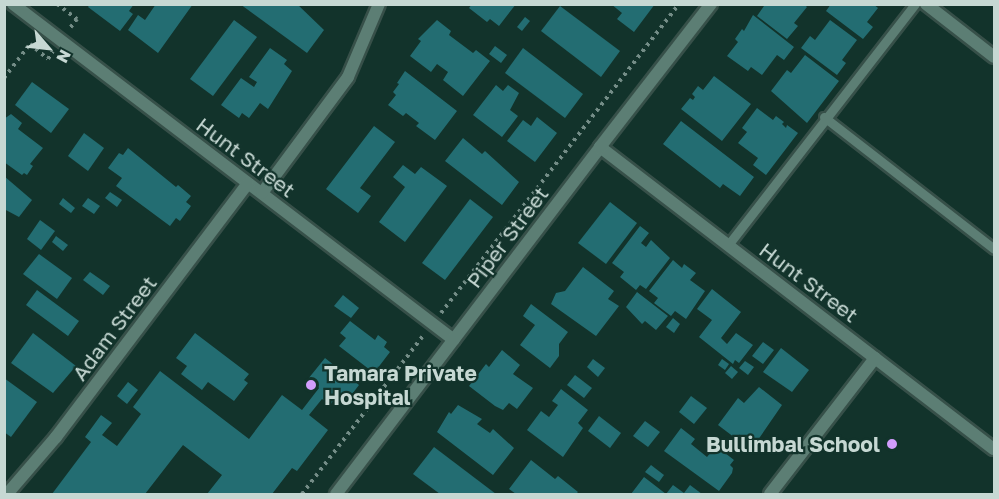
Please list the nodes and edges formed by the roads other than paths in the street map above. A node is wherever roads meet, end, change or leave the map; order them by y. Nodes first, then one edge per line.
1 (12, 4) edge
2 (379, 4) edge
3 (711, 4) edge
4 (915, 4) edge
5 (926, 4) edge
6 (4, 12) edge
7 (994, 57) edge
8 (824, 117) junction
9 (600, 147) junction
10 (248, 183) junction
11 (262, 193) junction
12 (728, 245) junction
13 (994, 249) edge
14 (454, 340) junction
15 (875, 358) junction
16 (994, 449) edge
17 (7, 495) edge
18 (336, 495) edge
19 (770, 495) edge

1 - 6 street
1 - 10 street, Hunt Street
2 - 11 street
3 - 9 street, Piper Street
4 - 8 lane
5 - 7 street
8 - 12 lane
8 - 13 lane
9 - 12 street, Hunt Street
9 - 14 street, Piper Street
10 - 11 street, Hunt Street
10 - 17 street, Adam Street
11 - 14 street, Hunt Street
12 - 15 street, Hunt Street
14 - 18 street, Piper Street
15 - 16 street, Hunt Street
15 - 19 street

